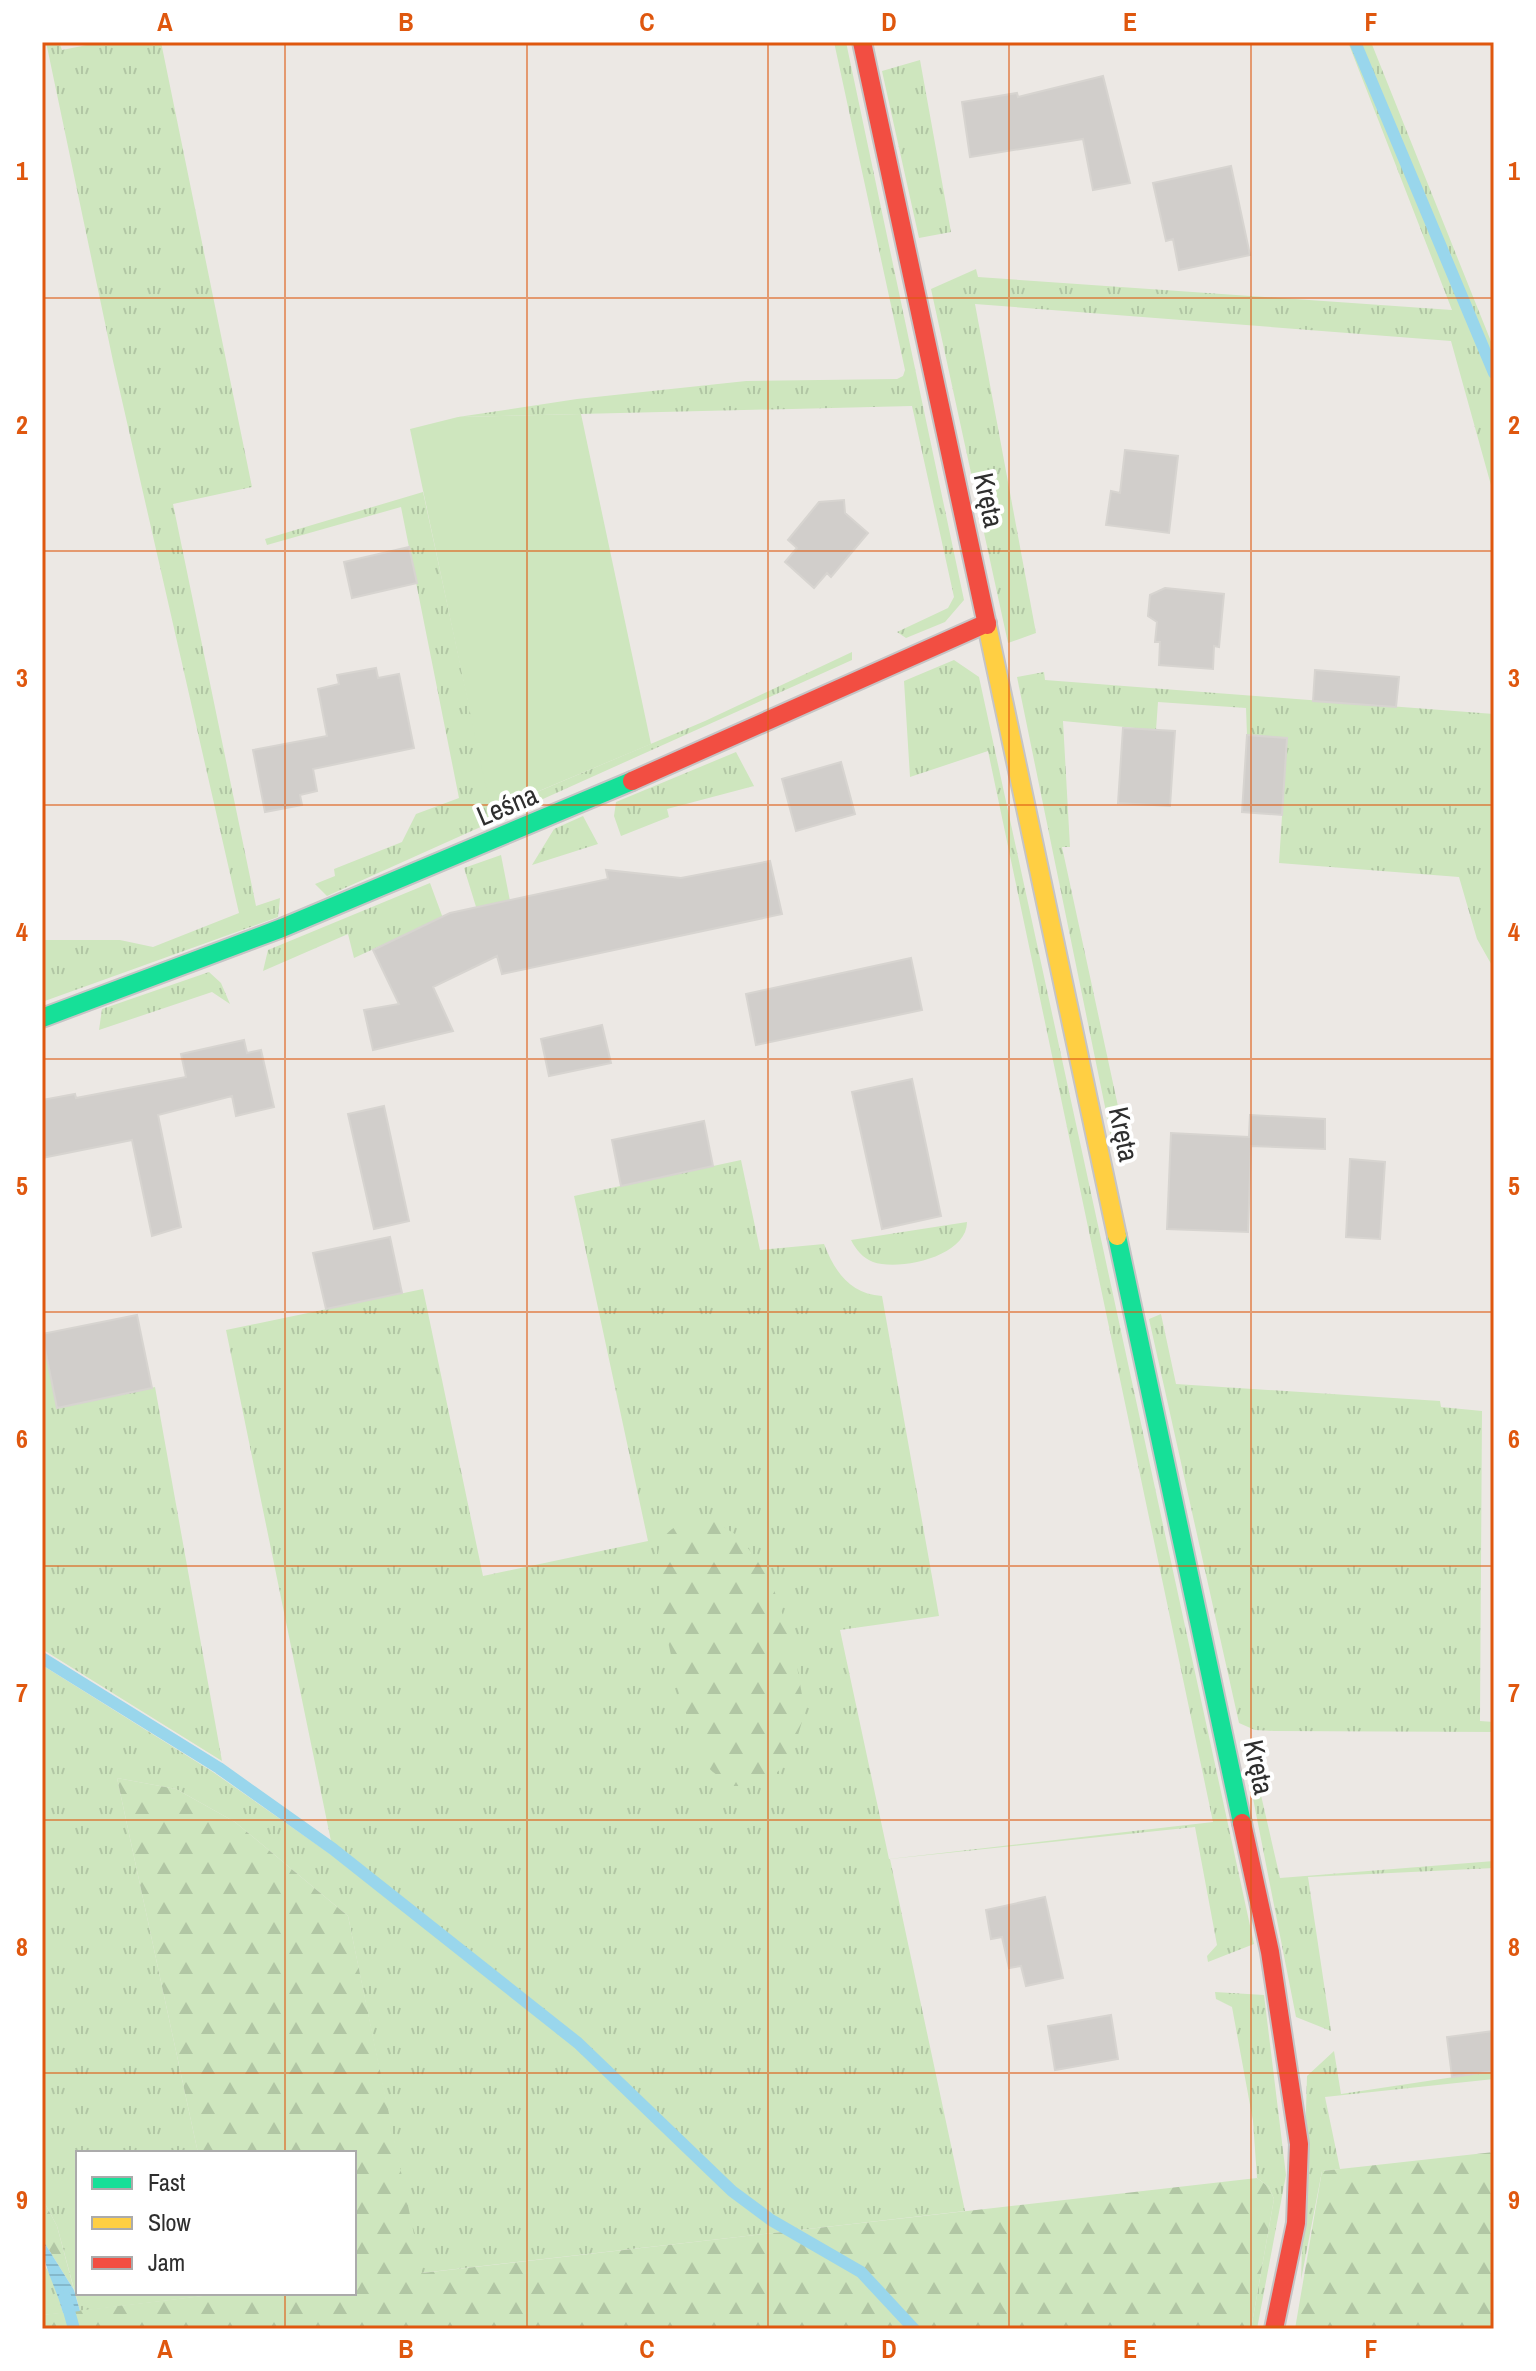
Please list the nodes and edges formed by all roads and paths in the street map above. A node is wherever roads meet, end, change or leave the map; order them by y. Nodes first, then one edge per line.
1 (862, 42) edge
2 (987, 623) junction
3 (42, 1018) edge
4 (1274, 2329) edge

1 - 2 street, Kręta
2 - 3 street, Leśna
2 - 4 street, Kręta

